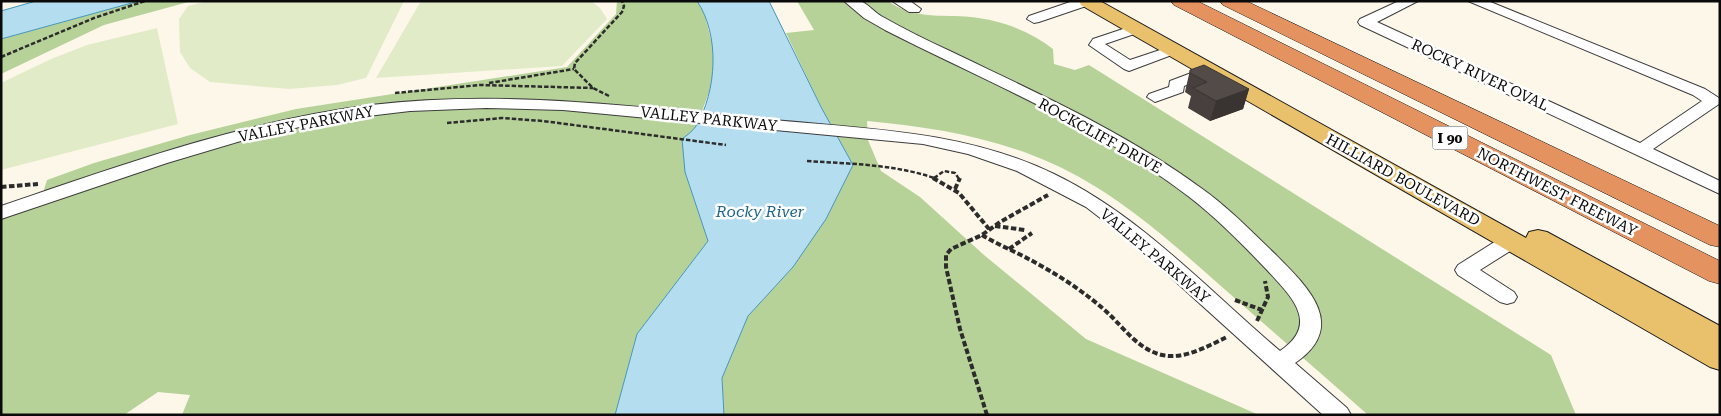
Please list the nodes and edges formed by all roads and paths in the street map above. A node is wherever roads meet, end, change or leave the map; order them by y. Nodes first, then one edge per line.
1 (145, 1) edge
2 (622, 1) edge
3 (851, 1) edge
4 (899, 1) edge
5 (1087, 1) edge
6 (1108, 1) edge
7 (1181, 1) edge
8 (1230, 1) edge
9 (1411, 1) edge
10 (1475, 1) edge
11 (914, 9) dead end
12 (1034, 19) dead end
13 (1135, 29) junction
14 (1172, 50) junction
15 (1, 57) edge
16 (574, 69) junction
17 (1210, 71) junction
18 (480, 85) dead end
19 (614, 97) dead end
20 (1155, 97) dead end
21 (447, 123) dead end
22 (726, 145) dead end
23 (1640, 150) junction
24 (807, 161) dead end
25 (934, 178) junction
26 (39, 184) dead end
27 (2, 187) edge
28 (1720, 188) edge
29 (955, 189) junction
30 (1049, 194) dead end
31 (1, 213) edge
32 (994, 226) junction
33 (989, 229) junction
34 (1025, 230) dead end
35 (1032, 233) dead end
36 (982, 236) junction
37 (1720, 238) edge
38 (1512, 241) junction
39 (1009, 249) junction
40 (1261, 274) dead end
41 (1720, 274) edge
42 (1507, 297) dead end
43 (1252, 324) dead end
44 (1230, 336) dead end
45 (1720, 339) edge
46 (1720, 359) edge
47 (1280, 362) junction
48 (987, 415) edge
49 (1339, 415) edge

1 - 15 path
2 - 16 path
3 - 47 street, ROCKCLIFF DRIVE
4 - 11 street
5 - 12 street
5 - 13 main road, HILLIARD BOULEVARD
6 - 45 main road, HILLIARD BOULEVARD
7 - 41 highway, NORTHWEST FREEWAY / I 90
8 - 37 highway, NORTHWEST FREEWAY / I 90
9 - 23 street, ROCKY RIVER OVAL
10 - 23 street
13 - 14 main road, HILLIARD BOULEVARD
13 - 14 street
14 - 17 main road, HILLIARD BOULEVARD
16 - 18 path
16 - 19 path
17 - 20 lane
17 - 38 main road, HILLIARD BOULEVARD
21 - 22 path
23 - 28 street, ROCKY RIVER OVAL
24 - 25 path
25 - 29 path
25 - 29 path
26 - 27 path
29 - 33 path
30 - 32 path
31 - 47 street, VALLEY PARKWAY
32 - 33 path
32 - 34 path
33 - 36 path
35 - 39 path
36 - 39 path
36 - 48 path
38 - 42 street
38 - 46 main road, HILLIARD BOULEVARD
39 - 44 path
40 - 43 path
47 - 49 street, VALLEY PARKWAY

